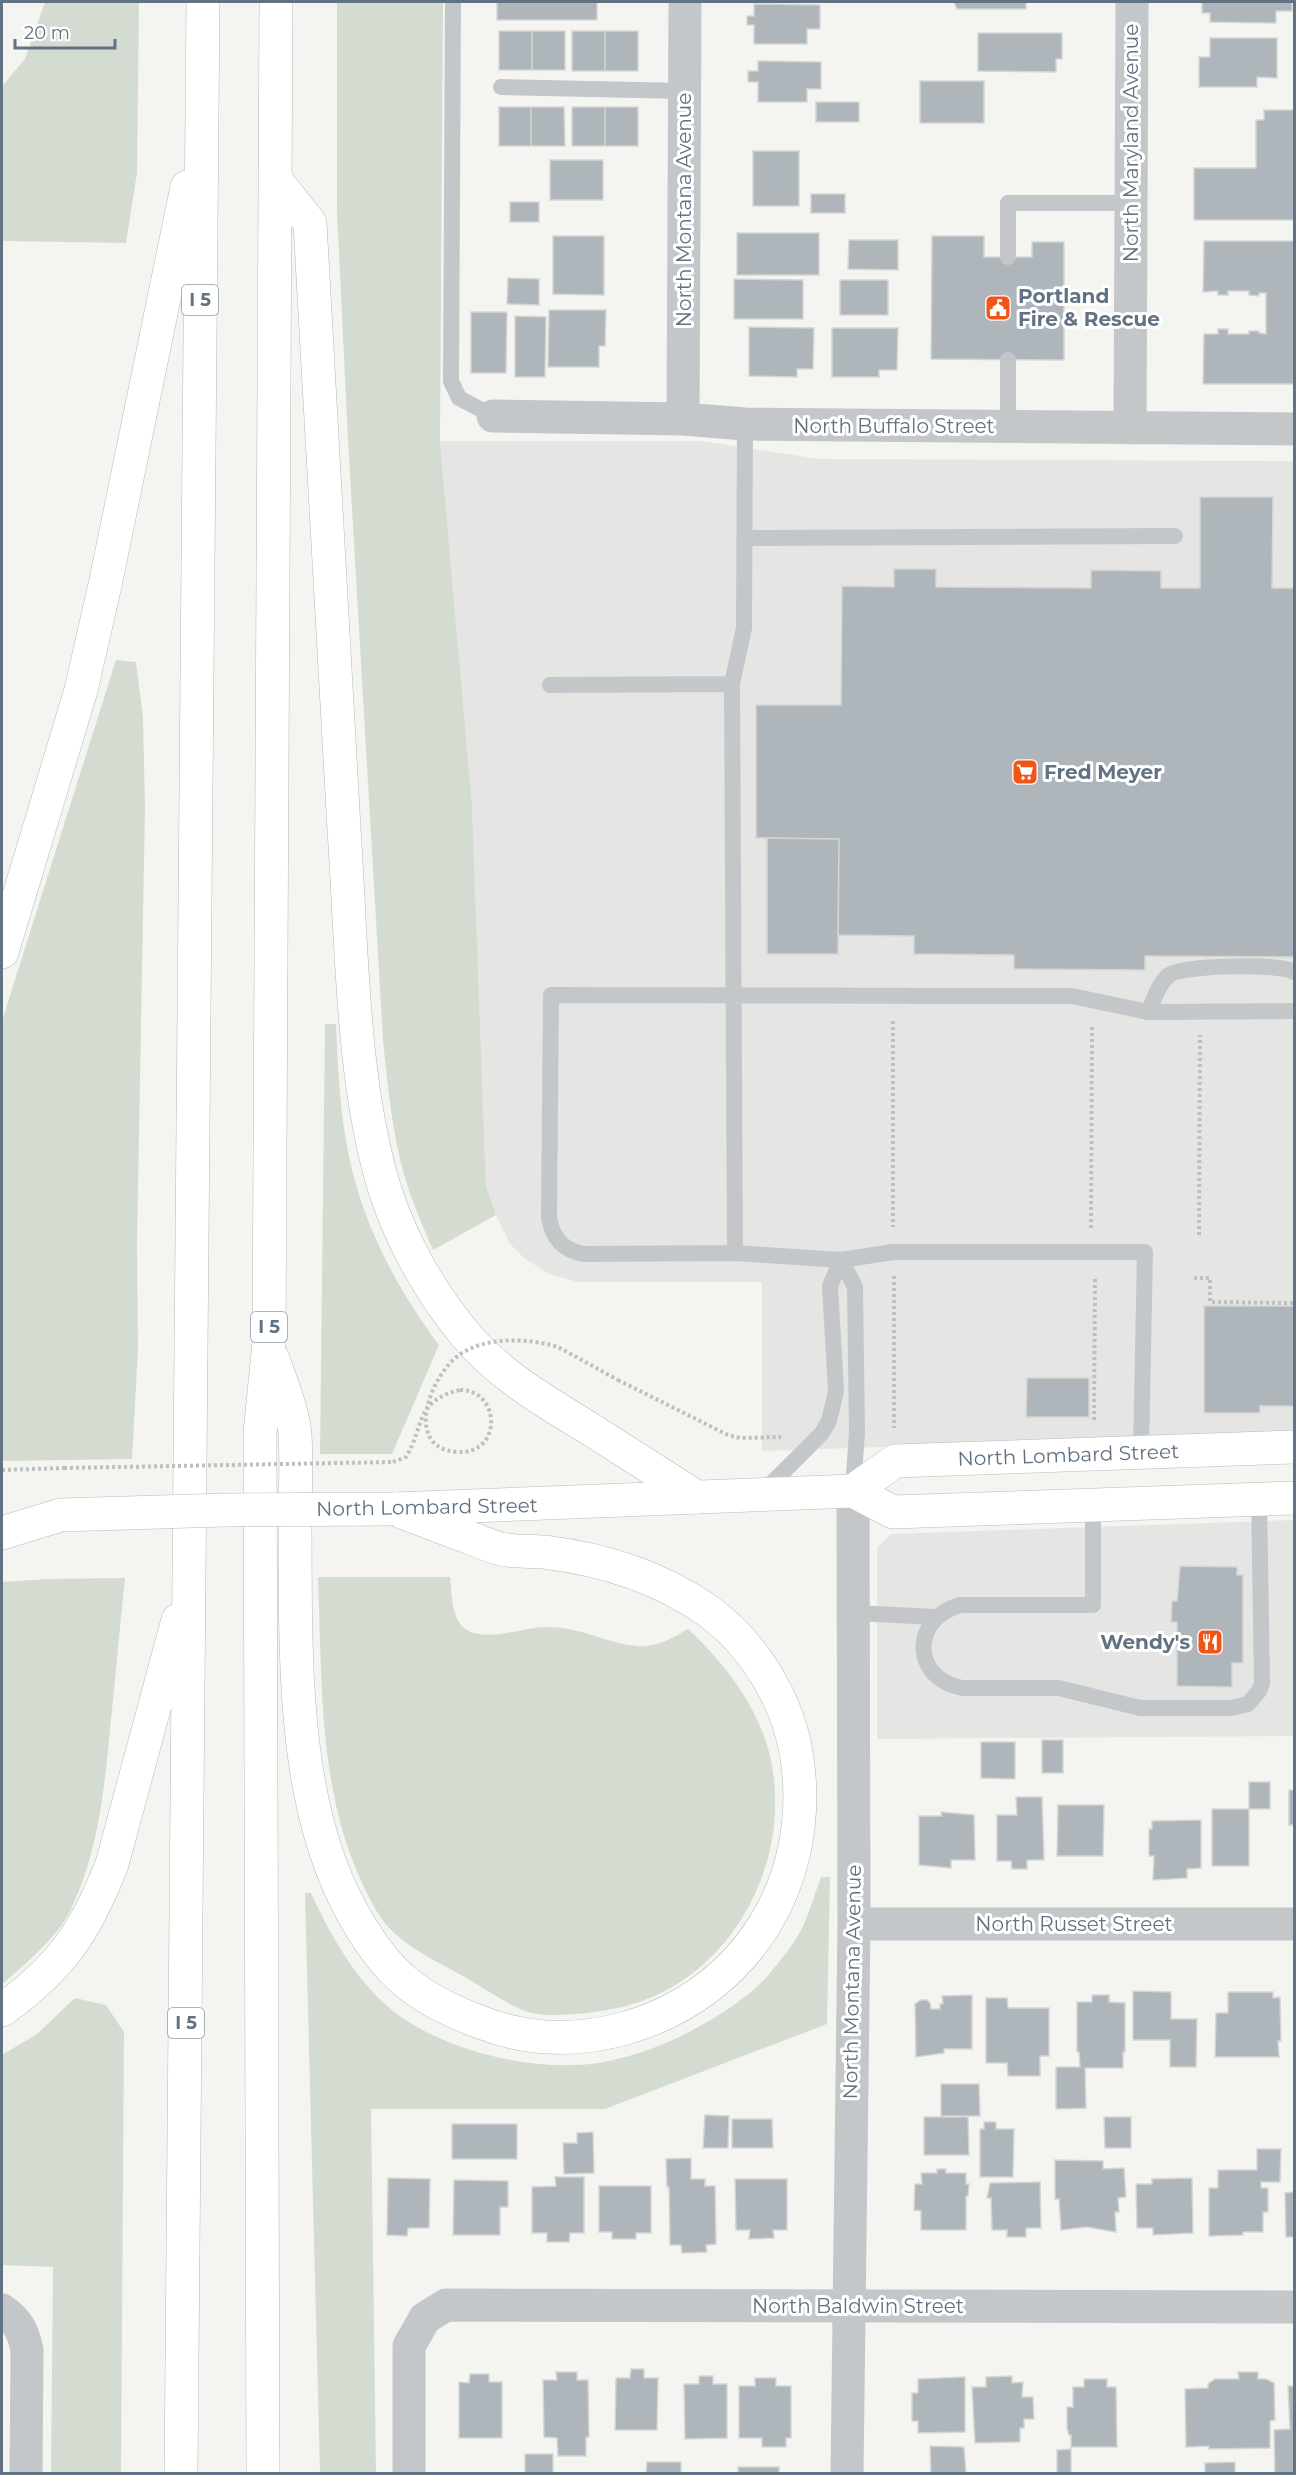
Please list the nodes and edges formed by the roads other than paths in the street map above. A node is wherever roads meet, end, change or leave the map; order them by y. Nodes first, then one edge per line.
1 (203, 2) edge
2 (276, 2) edge
3 (453, 2) edge
4 (685, 2) edge
5 (1131, 2) edge
6 (501, 87) dead end
7 (685, 91) junction
8 (202, 112) junction
9 (275, 179) junction
10 (1131, 203) junction
11 (1008, 257) dead end
12 (1008, 360) dead end
13 (494, 416) joint
14 (684, 419) junction
15 (745, 424) junction
16 (1008, 426) junction
17 (1130, 428) junction
18 (1294, 429) edge
19 (1175, 536) dead end
20 (744, 538) junction
21 (732, 684) junction
22 (550, 685) dead end
23 (2, 952) edge
24 (1294, 972) edge
25 (732, 995) junction
26 (1294, 1011) edge
27 (1148, 1012) junction
28 (735, 1253) junction
29 (841, 1260) junction
30 (269, 1342) junction
31 (1294, 1447) edge
32 (1141, 1452) junction
33 (853, 1491) junction
34 (761, 1494) junction
35 (696, 1497) junction
36 (1294, 1498) edge
37 (1259, 1499) junction
38 (1092, 1505) junction
39 (394, 1509) junction
40 (2, 1514) edge
41 (61, 1515) junction
42 (2, 1533) edge
43 (191, 1572) junction
44 (853, 1613) junction
45 (935, 1617) junction
46 (854, 1924) junction
47 (1294, 1924) edge
48 (2, 2010) edge
49 (847, 2306) junction
50 (1294, 2307) edge
51 (8, 2314) edge
52 (26, 2474) edge
53 (181, 2474) edge
54 (263, 2474) edge
55 (409, 2474) edge
56 (846, 2474) edge

1 - 8 main road, I 5
2 - 9 main road, I 5
3 - 13 lane
4 - 7 street, North Montana Avenue
5 - 10 street, North Maryland Avenue
6 - 7 lane
7 - 14 street, North Montana Avenue
8 - 23 main road
8 - 43 main road, I 5
9 - 30 main road, I 5
9 - 35 main road
10 - 11 lane
10 - 17 street, North Maryland Avenue
12 - 16 lane
13 - 14 street, North Buffalo Street
14 - 15 street, North Buffalo Street
15 - 16 street, North Buffalo Street
15 - 20 lane
16 - 17 street, North Buffalo Street
17 - 18 street, North Buffalo Street
19 - 20 lane
20 - 21 lane
21 - 22 lane
21 - 25 lane
24 - 27 lane
25 - 27 lane
25 - 28 lane
25 - 28 lane
26 - 27 lane
28 - 29 lane
29 - 32 lane
29 - 33 lane
29 - 34 lane
30 - 39 main road
30 - 54 main road, I 5
31 - 32 main road, North Lombard Street
32 - 33 main road, North Lombard Street
33 - 34 main road, North Lombard Street
33 - 38 main road, North Lombard Street
33 - 44 street, North Montana Avenue
34 - 35 main road, North Lombard Street
35 - 39 main road, North Lombard Street
36 - 37 main road, North Lombard Street
37 - 38 main road, North Lombard Street
37 - 45 lane
38 - 45 lane
39 - 41 main road, North Lombard Street, bridge
40 - 41 main road, North Lombard Street
41 - 42 main road
43 - 48 main road
43 - 53 main road, I 5
44 - 45 lane
44 - 46 street, North Montana Avenue
46 - 47 street, North Russet Street
46 - 49 street, North Montana Avenue
49 - 50 street, North Baldwin Street
49 - 55 street, North Baldwin Street
49 - 56 street, North Montana Avenue
51 - 52 street

